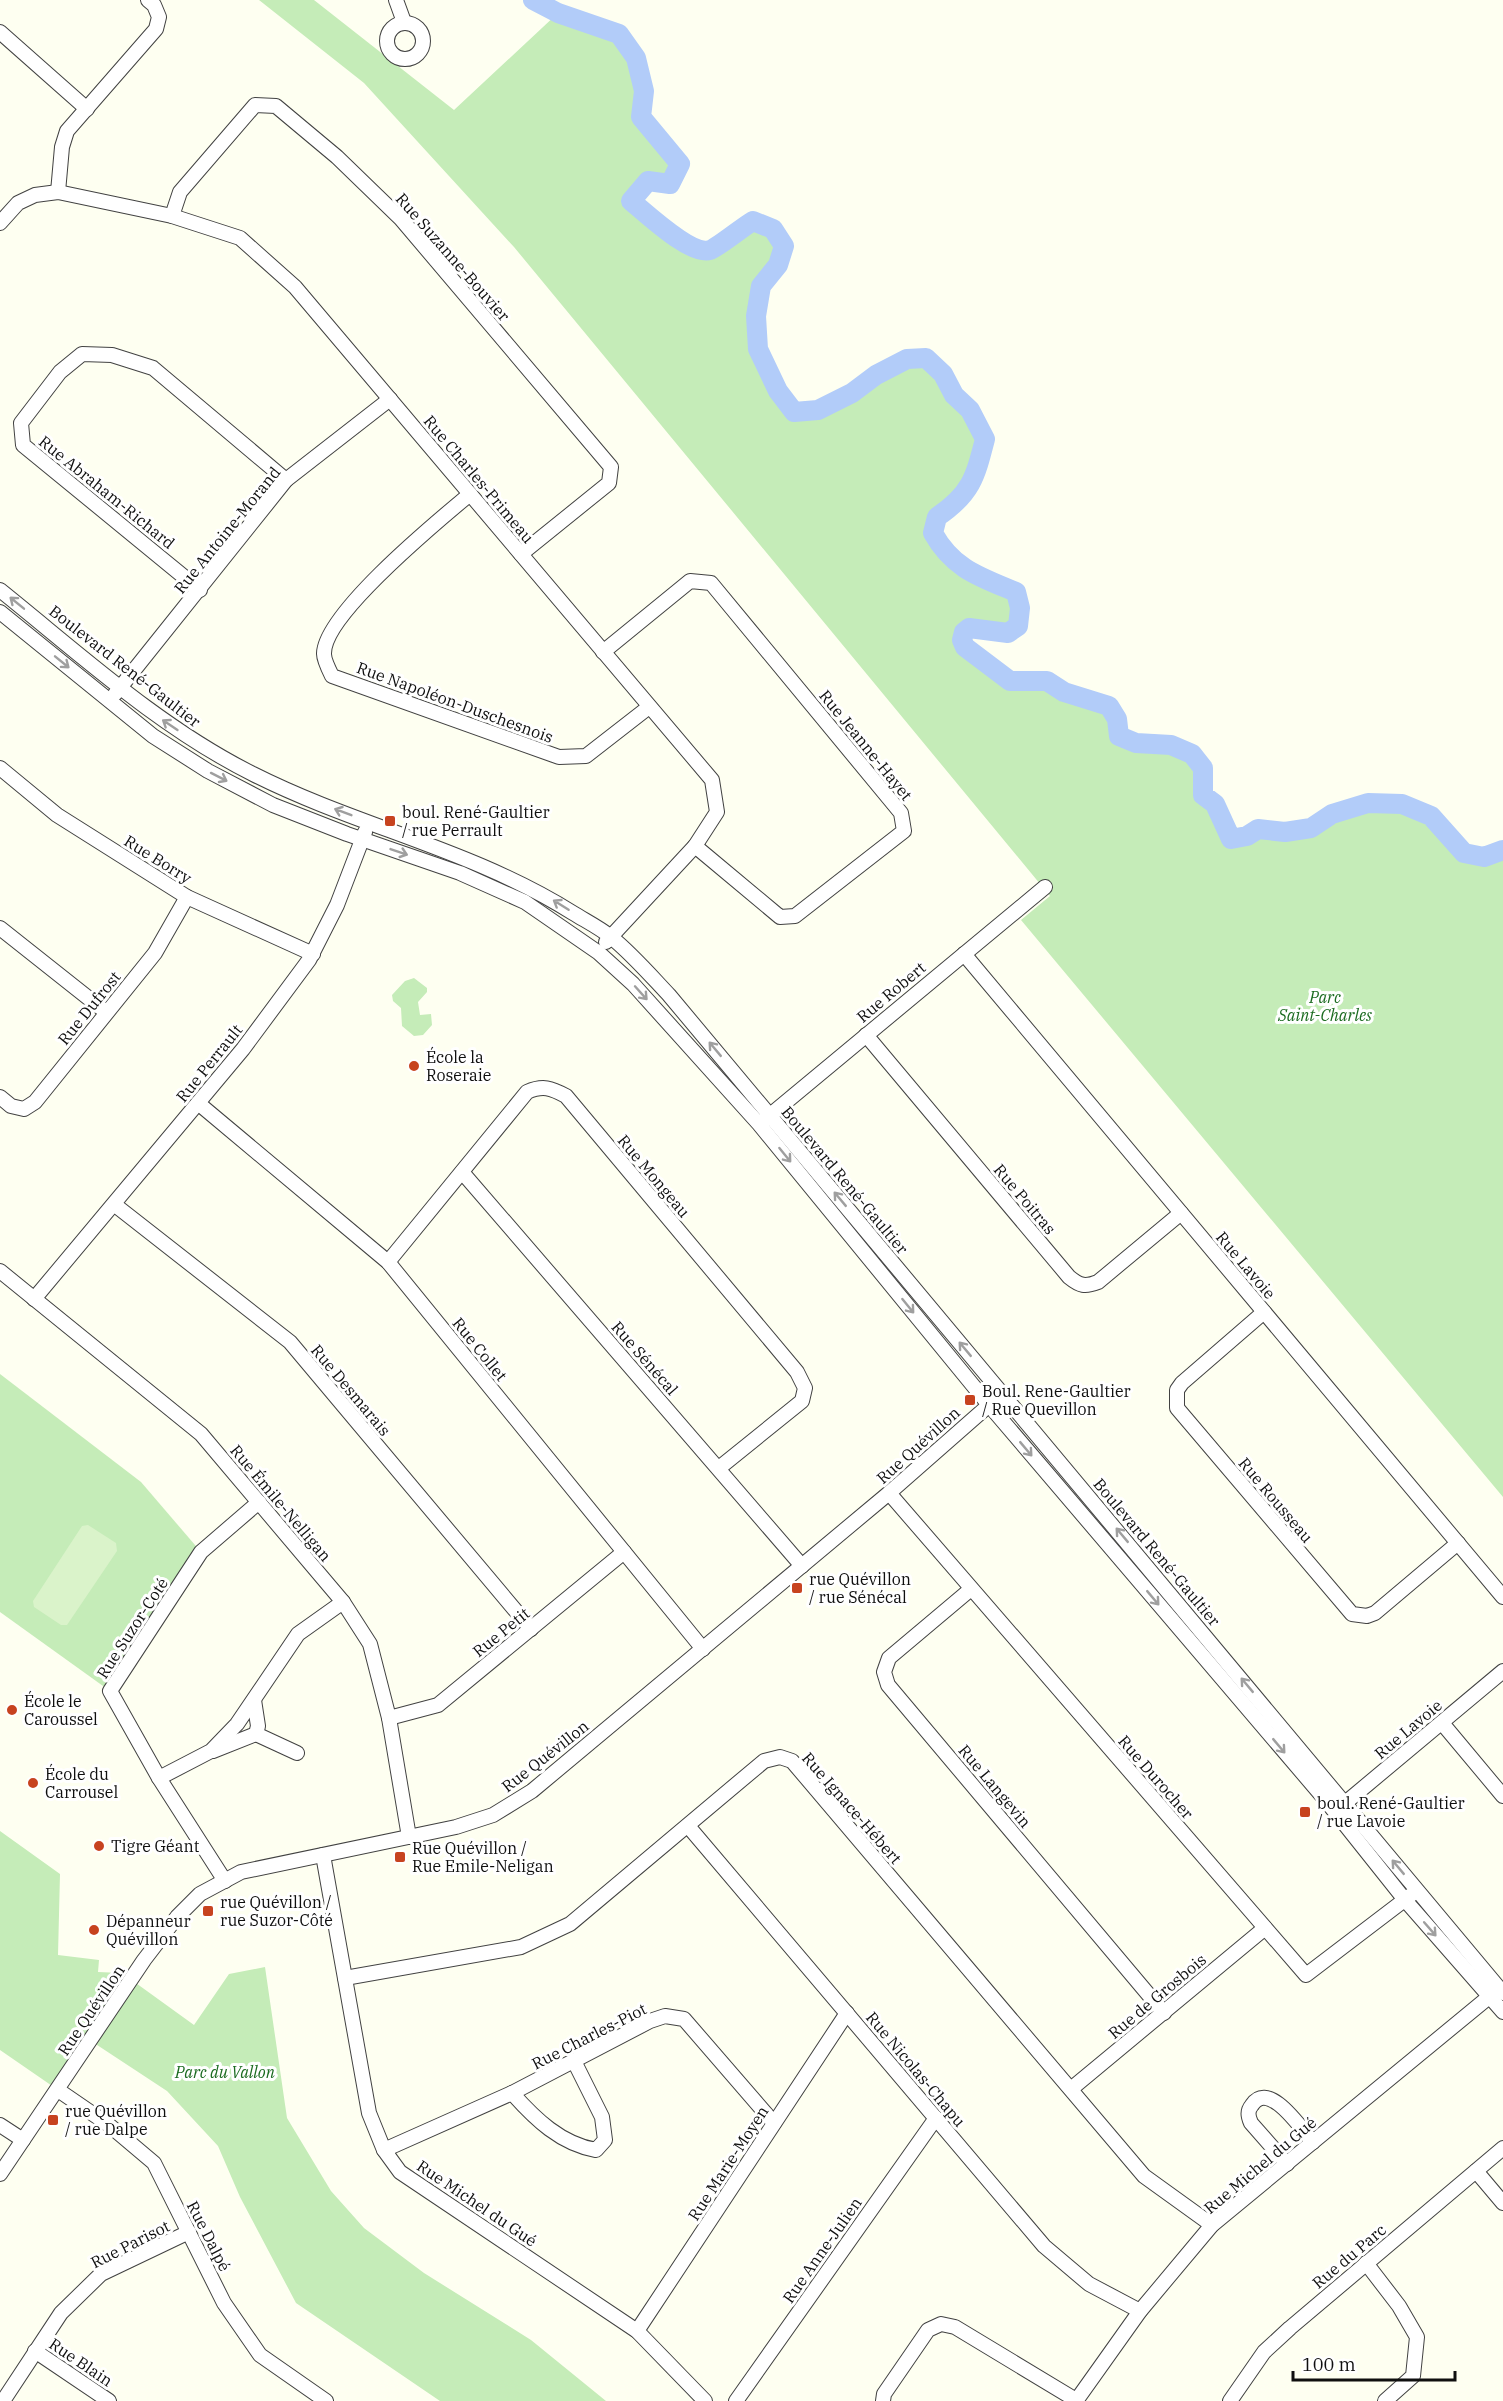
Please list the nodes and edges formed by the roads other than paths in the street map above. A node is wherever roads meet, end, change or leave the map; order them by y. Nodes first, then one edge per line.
1 (148, 0) edge
2 (396, 0) edge
3 (404, 22) dead end
4 (0, 32) edge
5 (87, 109) junction
6 (58, 192) junction
7 (171, 216) junction
8 (0, 223) edge
9 (390, 399) junction
10 (286, 480) junction
11 (470, 494) junction
12 (521, 554) junction
13 (0, 590) edge
14 (200, 590) junction
15 (0, 612) edge
16 (603, 652) junction
17 (121, 688) junction
18 (110, 702) junction
19 (649, 707) junction
20 (0, 768) edge
21 (369, 822) junction
22 (363, 839) junction
23 (694, 846) junction
24 (1045, 887) dead end
25 (187, 897) junction
26 (0, 928) edge
27 (610, 936) junction
28 (599, 953) junction
29 (313, 954) junction
30 (964, 954) junction
31 (106, 1012) junction
32 (866, 1035) junction
33 (0, 1097) edge
34 (198, 1103) junction
35 (765, 1119) junction
36 (462, 1172) junction
37 (115, 1204) junction
38 (1181, 1213) junction
39 (388, 1262) junction
40 (0, 1271) edge
41 (34, 1299) junction
42 (1264, 1312) junction
43 (1002, 1394) junction
44 (988, 1404) junction
45 (718, 1468) junction
46 (889, 1493) junction
47 (259, 1502) junction
48 (1458, 1544) junction
49 (624, 1552) junction
50 (802, 1566) junction
51 (971, 1589) junction
52 (1503, 1597) edge
53 (343, 1602) junction
54 (531, 1629) junction
55 (703, 1649) junction
56 (1503, 1671) edge
57 (254, 1700) junction
58 (389, 1718) junction
59 (1442, 1723) junction
60 (256, 1734) junction
61 (211, 1751) junction
62 (297, 1753) dead end
63 (159, 1778) junction
64 (1503, 1796) edge
65 (1340, 1807) junction
66 (688, 1826) junction
67 (409, 1837) junction
68 (323, 1855) junction
69 (225, 1881) junction
70 (1418, 1890) junction
71 (1405, 1900) junction
72 (1265, 1928) junction
73 (345, 1978) junction
74 (1497, 1992) edge
75 (1503, 2012) edge
76 (847, 2013) junction
77 (1164, 2013) junction
78 (575, 2062) junction
79 (58, 2090) junction
80 (1071, 2090) junction
81 (512, 2093) junction
82 (936, 2118) junction
83 (774, 2123) junction
84 (0, 2125) edge
85 (23, 2140) junction
86 (1313, 2142) junction
87 (1503, 2148) edge
88 (384, 2150) junction
89 (1287, 2164) junction
90 (1476, 2171) junction
91 (0, 2174) edge
92 (1503, 2203) edge
93 (1212, 2225) junction
94 (189, 2232) junction
95 (1366, 2263) junction
96 (1140, 2311) junction
97 (637, 2331) junction
98 (35, 2351) junction
99 (3, 2401) edge
100 (109, 2401) edge
101 (326, 2401) edge
102 (705, 2401) edge
103 (736, 2401) edge
104 (883, 2401) edge
105 (1076, 2401) edge
106 (1230, 2401) edge
107 (1385, 2401) edge

1 - 5 street
2 - 3 street
4 - 5 street
5 - 6 street
6 - 7 street, Rue Charles-Primeau
6 - 8 street, Rue Charles-Primeau
7 - 9 street, Rue Charles-Primeau
7 - 12 street, Rue Suzanne-Bouvier
9 - 10 street, Rue Antoine-Morand
9 - 11 street, Rue Charles-Primeau
10 - 14 street, Rue Antoine-Morand
10 - 14 street, Rue Abraham-Richard
11 - 12 street, Rue Charles-Primeau
11 - 19 street, Rue Napoléon-Duschesnois
12 - 16 street, Rue Charles-Primeau
17 -> 13 street, Boulevard René-Gaultier
14 - 17 street, Rue Antoine-Morand
15 -> 18 street, Boulevard René-Gaultier
16 - 19 street, Rue Charles-Primeau
16 - 23 street, Rue Jeanne-Hayet
17 - 18 street, Rue Antoine-Morand
21 -> 17 street, Boulevard René-Gaultier
18 -> 22 street, Boulevard René-Gaultier
19 - 23 street, Rue Charles-Primeau
20 - 25 street, Rue Borry
21 - 22 street, Rue Perrault
27 -> 21 street, Boulevard René-Gaultier
22 -> 28 street, Boulevard René-Gaultier
22 - 29 street, Rue Perrault
23 - 27 street, Rue Charles-Primeau
24 - 30 street, Rue Robert
25 - 29 street, Rue Borry
25 - 31 street, Rue Dufrost
26 - 31 street
27 - 28 street, Rue Charles-Primeau
35 -> 27 street, Boulevard René-Gaultier
28 -> 35 street, Boulevard René-Gaultier
29 - 34 street, Rue Perrault
30 - 32 street, Rue Robert
30 - 38 street, Rue Lavoie
31 - 33 street, Rue Dufrost
32 - 35 street, Rue Robert
32 - 38 street, Rue Poitras
34 - 37 street, Rue Perrault
34 - 39 street, Rue Collet
43 -> 35 street, Boulevard René-Gaultier
35 -> 44 street, Boulevard René-Gaultier
36 - 39 street, Rue Mongeau
36 - 45 street, Rue Sénécal
36 - 45 street, Rue Mongeau
37 - 41 street, Rue Perrault
37 - 54 street, Rue Desmarais
38 - 42 street, Rue Lavoie
39 - 49 street, Rue Collet
40 - 41 street, Rue Émile-Nelligan
41 - 47 street, Rue Émile-Nelligan
42 - 48 street, Rue Lavoie
42 - 48 street, Rue Rousseau
43 - 44 street, Rue Quévillon
65 -> 43 street, Boulevard René-Gaultier
44 - 46 street, Rue Quévillon
44 -> 65 street, Boulevard René-Gaultier
45 - 50 street, Rue Sénécal
46 - 50 street, Rue Quévillon
46 - 51 street, Rue Durocher
47 - 53 street, Rue Émile-Nelligan
47 - 63 street, Rue Suzor-Coté
48 - 52 street, Rue Lavoie
49 - 54 street, Rue Petit
49 - 55 street, Rue Collet
50 - 55 street, Rue Quévillon
51 - 72 street, Rue Durocher
51 - 77 street, Rue Langevin
53 - 57 street
53 - 58 street, Rue Émile-Nelligan
54 - 58 street, Rue Petit
55 - 67 street, Rue Quévillon
56 - 59 street, Rue Lavoie
57 - 60 street
57 - 61 street
58 - 67 street, Rue Émile-Nelligan
59 - 64 street
59 - 65 street, Rue Lavoie
60 - 61 street
60 - 62 street
61 - 63 street
63 - 69 street, Rue Suzor-Coté
70 -> 65 street, Boulevard René-Gaultier
65 - 71 street, Boulevard René-Gaultier
66 - 73 street, Rue Ignace-Hébert
66 - 76 street, Rue Nicolas-Chapu
66 - 80 street, Rue Ignace-Hébert
67 - 68 street, Rue Quévillon
68 - 69 street, Rue Quévillon
68 - 73 street, Rue Michel du Gué
69 - 79 street, Rue Quévillon
70 - 71 street, Rue Durocher
70 - 74 street, Boulevard René-Gaultier
71 - 72 street, Rue Durocher
71 -> 74 street, Boulevard René-Gaultier
72 - 77 street, Rue de Grosbois
73 - 88 street, Rue Michel du Gué
74 - 75 street, Boulevard René-Gaultier
74 - 86 street, Rue Michel du Gué
76 - 82 street, Rue Nicolas-Chapu
76 - 83 street, Rue Marie-Moyen
77 - 80 street, Rue de Grosbois
78 - 81 street, Rue Charles-Piot
78 - 81 street
78 - 83 street, Rue Charles-Piot
79 - 85 street, Rue Quévillon
79 - 94 street, Rue Dalpé
80 - 93 street, Rue Ignace-Hébert
81 - 88 street, Rue Charles-Piot
82 - 96 street, Rue Nicolas-Chapu
82 - 103 street, Rue Anne-Julien
83 - 97 street, Rue Marie-Moyen
84 - 85 street
85 - 91 street, Rue Quévillon
86 - 89 street, Rue Michel du Gué
86 - 89 street
87 - 90 street, Rue du Parc
88 - 97 street, Rue Michel du Gué
89 - 93 street, Rue Michel du Gué
90 - 92 street
90 - 95 street, Rue du Parc
93 - 96 street, Rue Michel du Gué
94 - 98 street, Rue Parisot
94 - 101 street, Rue Dalpé
95 - 106 street, Rue du Parc
95 - 107 street
96 - 105 street, Rue Michel du Gué
97 - 102 street, Rue Michel du Gué
98 - 99 street, Rue Parisot
98 - 100 street, Rue Blain
104 - 105 street

